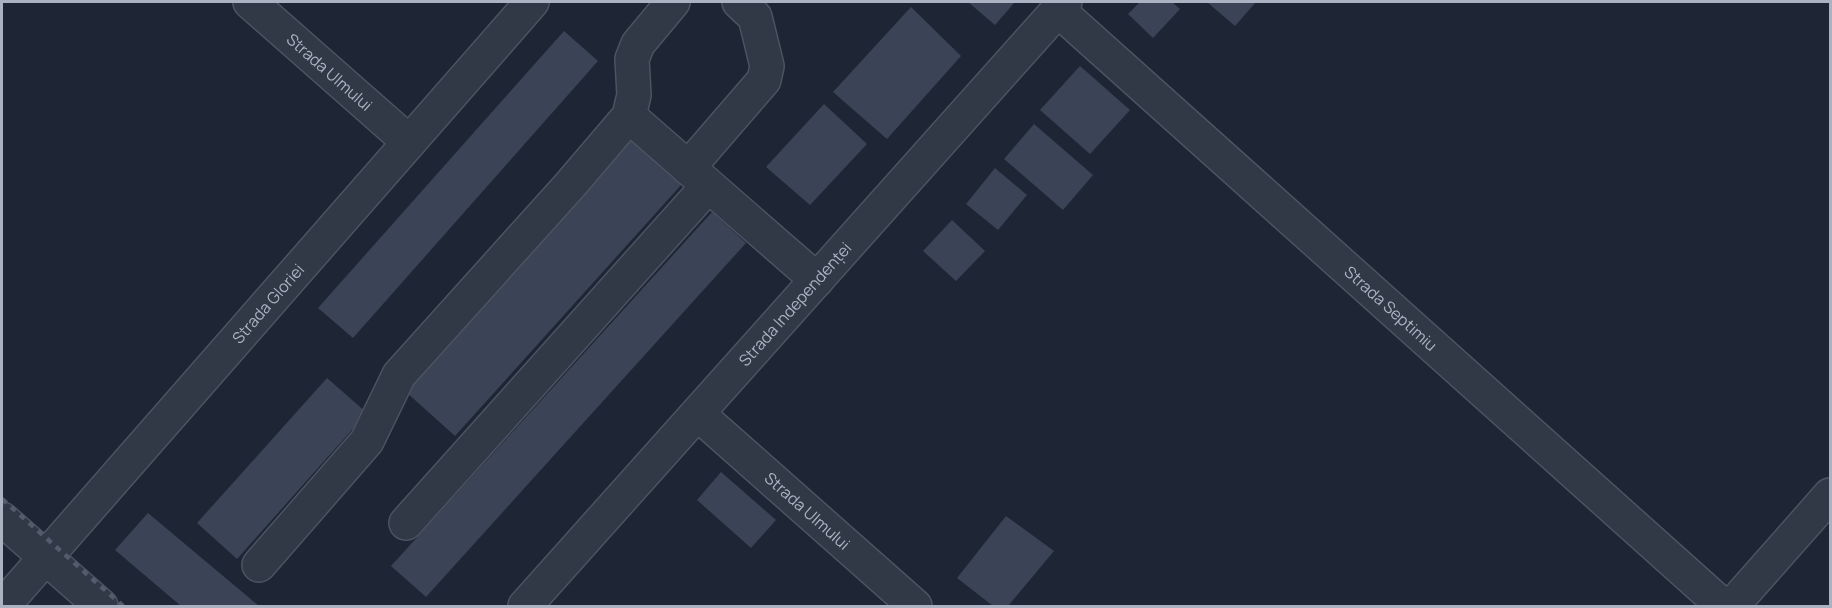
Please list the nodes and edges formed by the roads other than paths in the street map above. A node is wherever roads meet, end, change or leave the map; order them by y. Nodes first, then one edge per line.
1 (250, 2) edge
2 (532, 2) edge
3 (673, 2) edge
4 (739, 2) edge
5 (1062, 6) edge
6 (629, 116) junction
7 (409, 142) junction
8 (698, 177) junction
9 (817, 280) junction
10 (698, 414) junction
11 (1830, 495) edge
12 (2, 519) edge
13 (406, 523) dead end
14 (46, 558) junction
15 (259, 565) dead end
16 (3, 606) edge
17 (101, 606) edge
18 (525, 606) edge
19 (915, 606) edge
20 (1723, 606) edge
21 (1732, 606) edge

1 - 7 street, Strada Ulmului
2 - 7 street, Strada Gloriei
3 - 6 street
4 - 8 street
5 - 9 street, Strada Independenței
5 - 20 street, Strada Septimiu
6 - 8 street
6 - 15 street
7 - 14 street, Strada Gloriei
8 - 9 street
8 - 13 street
9 - 10 street, Strada Independenței
10 - 18 street, Strada Independenței
10 - 19 street, Strada Ulmului
11 - 21 street
12 - 14 street
14 - 16 street, Strada Gloriei
14 - 17 street

